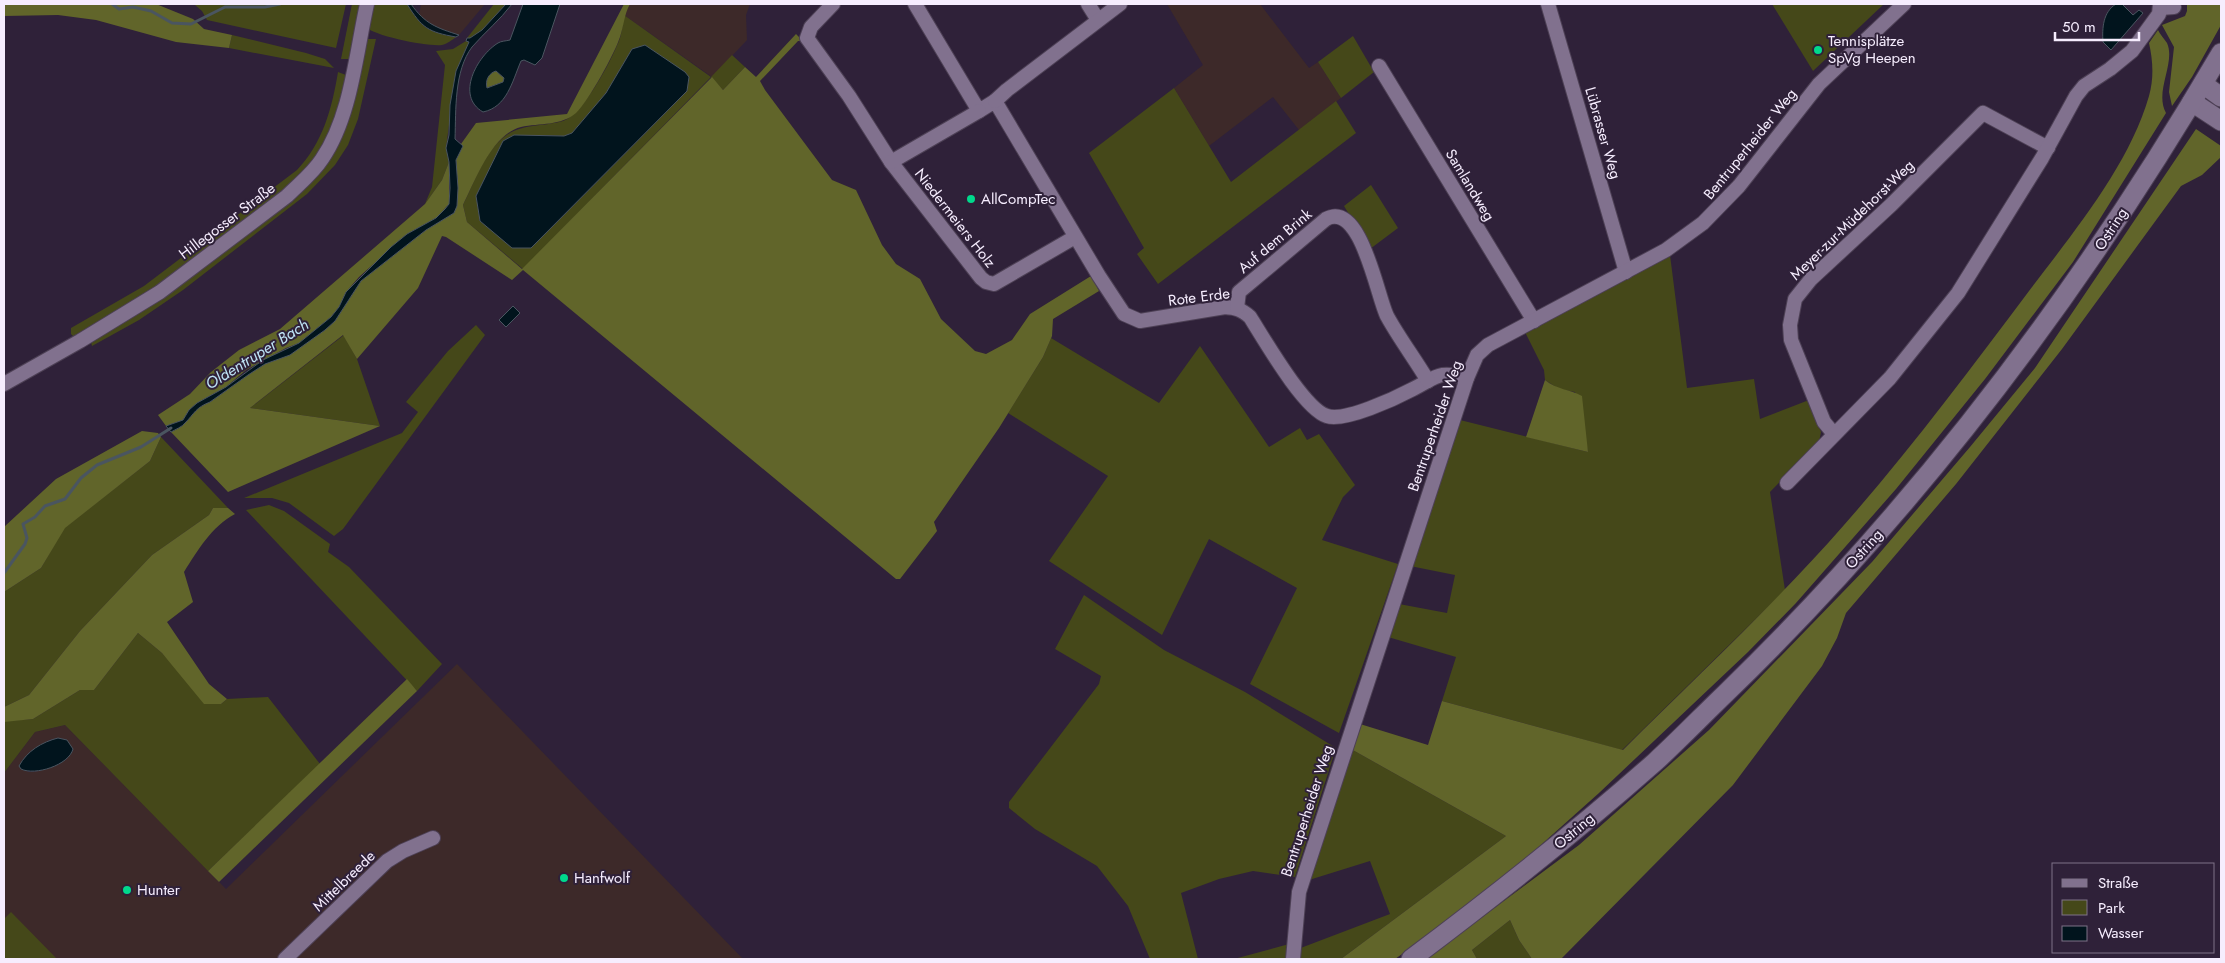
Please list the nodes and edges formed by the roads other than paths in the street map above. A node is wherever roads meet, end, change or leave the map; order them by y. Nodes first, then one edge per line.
1 (367, 4) edge
2 (833, 4) edge
3 (915, 4) edge
4 (1088, 4) edge
5 (1120, 4) edge
6 (1548, 4) edge
7 (1904, 4) edge
8 (2162, 10) edge
9 (1098, 20) junction
10 (2221, 54) edge
11 (1379, 66) dead end
12 (2203, 84) junction
13 (2221, 97) edge
14 (996, 101) junction
15 (2192, 102) junction
16 (979, 110) junction
17 (2221, 121) edge
18 (2048, 148) junction
19 (891, 162) junction
20 (1075, 237) junction
21 (1626, 272) junction
22 (1237, 308) junction
23 (1534, 321) junction
24 (1466, 378) junction
25 (1428, 381) junction
26 (4, 384) edge
27 (1834, 434) junction
28 (1787, 483) dead end
29 (433, 838) dead end
30 (286, 959) edge
31 (1293, 959) edge
32 (1411, 959) edge

1 - 26 street, Hillegosser Straße
2 - 19 street, Niedermeiers Holz
3 - 16 street
4 - 9 street
5 - 9 street
6 - 21 street, Lübrasser Weg
7 - 21 street, Bentruperheider Weg
8 - 18 street
9 - 14 street
10 - 12 main road, Ostring
11 - 23 street, Samlandweg
12 - 13 main road
12 - 15 main road, Ostring
14 - 16 street
14 - 20 street, Rote Erde
15 - 17 main road
15 - 32 main road, Ostring
16 - 19 street, Niedermeiers Holz
18 - 27 street
18 - 27 street, Meyer-zur-Müdehorst-Weg
19 - 20 street, Niedermeiers Holz
20 - 22 street, Rote Erde
21 - 23 street, Bentruperheider Weg
22 - 25 street, Rote Erde
22 - 25 street, Auf dem Brink
23 - 24 street, Bentruperheider Weg
24 - 25 street, Rote Erde
24 - 31 street, Bentruperheider Weg
27 - 28 street
29 - 30 street, Mittelbreede

